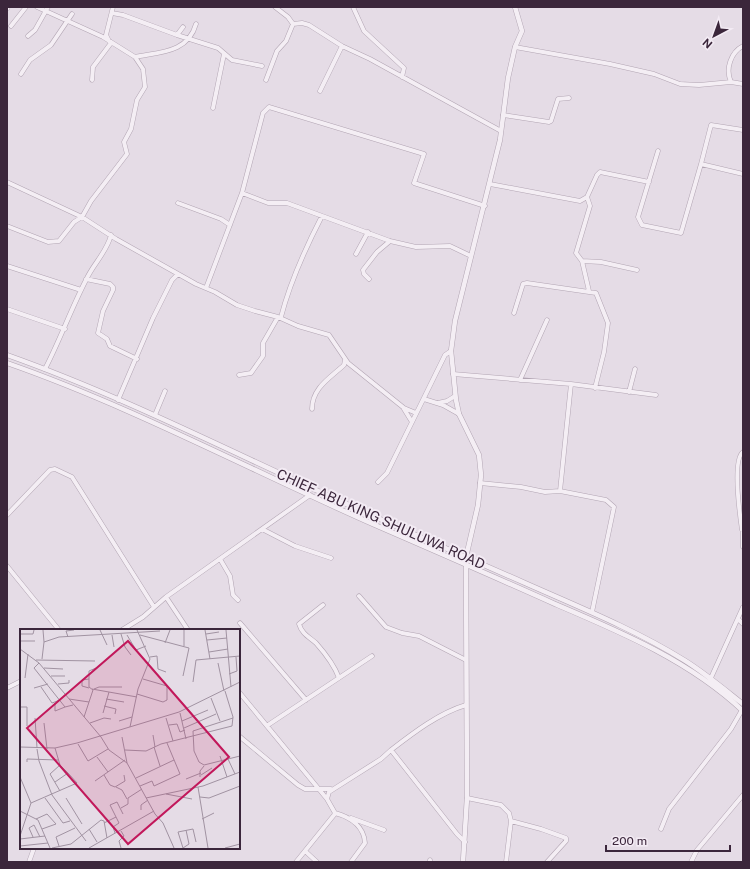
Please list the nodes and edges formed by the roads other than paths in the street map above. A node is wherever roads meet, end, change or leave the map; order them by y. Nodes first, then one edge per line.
1 (26, 7) edge
2 (37, 7) edge
3 (113, 7) edge
4 (275, 7) edge
5 (353, 7) edge
6 (516, 7) edge
7 (47, 9) edge
8 (112, 13) junction
9 (72, 14) dead end
10 (66, 20) junction
11 (196, 24) dead end
12 (293, 24) junction
13 (11, 26) dead end
14 (183, 27) dead end
15 (176, 35) junction
16 (28, 36) dead end
17 (190, 39) junction
18 (110, 42) junction
19 (342, 46) junction
20 (743, 46) edge
21 (515, 47) junction
22 (224, 54) junction
23 (135, 57) junction
24 (262, 66) dead end
25 (21, 74) dead end
26 (402, 77) junction
27 (92, 80) dead end
28 (266, 80) dead end
29 (731, 82) junction
30 (743, 84) edge
31 (320, 91) dead end
32 (569, 98) dead end
33 (213, 108) dead end
34 (503, 115) junction
35 (743, 130) edge
36 (501, 132) junction
37 (658, 150) dead end
38 (701, 164) junction
39 (743, 174) edge
40 (7, 182) edge
41 (649, 182) junction
42 (490, 184) junction
43 (242, 193) junction
44 (587, 197) junction
45 (178, 203) dead end
46 (484, 206) junction
47 (322, 216) junction
48 (82, 217) junction
49 (230, 225) junction
50 (7, 226) edge
51 (368, 232) junction
52 (111, 235) junction
53 (116, 239) junction
54 (390, 241) junction
55 (109, 243) junction
56 (356, 254) dead end
57 (471, 256) junction
58 (582, 261) junction
59 (7, 266) edge
60 (637, 270) dead end
61 (178, 274) junction
62 (86, 279) junction
63 (369, 279) dead end
64 (206, 288) junction
65 (81, 290) junction
66 (589, 291) junction
67 (7, 310) edge
68 (514, 313) dead end
69 (279, 317) junction
70 (547, 320) dead end
71 (65, 329) junction
72 (451, 350) junction
73 (7, 356) edge
74 (137, 359) junction
75 (7, 363) edge
76 (345, 363) junction
77 (45, 369) junction
78 (635, 369) dead end
79 (453, 374) junction
80 (239, 375) dead end
81 (520, 380) junction
82 (571, 384) junction
83 (596, 388) junction
84 (166, 391) dead end
85 (629, 392) junction
86 (656, 395) dead end
87 (455, 396) junction
88 (424, 399) junction
89 (118, 400) junction
90 (438, 403) junction
91 (404, 408) junction
92 (312, 409) dead end
93 (416, 413) junction
94 (459, 414) junction
95 (155, 415) junction
96 (412, 422) junction
97 (230, 450) junction
98 (743, 452) edge
99 (226, 456) junction
100 (378, 482) dead end
101 (480, 483) junction
102 (560, 491) junction
103 (310, 495) junction
104 (7, 515) edge
105 (262, 529) junction
106 (742, 530) edge
107 (743, 547) edge
108 (466, 557) junction
109 (331, 558) dead end
110 (220, 559) junction
111 (467, 565) junction
112 (7, 566) edge
113 (359, 596) dead end
114 (166, 597) junction
115 (238, 600) dead end
116 (322, 604) dead end
117 (743, 607) edge
118 (154, 608) junction
119 (592, 612) junction
120 (738, 619) junction
121 (240, 623) dead end
122 (743, 624) edge
123 (58, 629) edge
124 (123, 629) edge
125 (187, 629) edge
126 (372, 656) dead end
127 (466, 660) junction
128 (339, 678) junction
129 (711, 678) junction
130 (20, 682) edge
131 (708, 683) junction
132 (7, 688) edge
133 (240, 693) edge
134 (306, 700) junction
135 (743, 704) edge
136 (466, 705) junction
137 (742, 711) edge
138 (268, 725) junction
139 (240, 737) edge
140 (390, 750) junction
141 (331, 789) junction
142 (320, 790) junction
143 (743, 795) edge
144 (467, 798) junction
145 (328, 799) junction
146 (335, 813) junction
147 (349, 818) junction
148 (511, 821) junction
149 (661, 829) dead end
150 (384, 830) dead end
151 (465, 842) junction
152 (34, 849) edge
153 (305, 851) junction
154 (29, 862) edge
155 (296, 862) edge
156 (318, 862) edge
157 (351, 862) edge
158 (463, 862) edge
159 (506, 862) edge
160 (547, 862) edge
161 (691, 862) edge

1 - 13 street
2 - 7 street
3 - 8 street
4 - 12 street
5 - 26 street
6 - 21 street
7 - 10 street
7 - 16 street
8 - 15 street
8 - 18 street
9 - 10 street
10 - 18 street
10 - 25 street
11 - 17 street
12 - 19 street
12 - 28 street
14 - 15 street
15 - 17 street
17 - 22 street
17 - 23 street
18 - 23 street
18 - 27 street
19 - 26 street
19 - 31 street
20 - 29 street
21 - 29 street
21 - 34 street
22 - 24 street
22 - 33 street
23 - 48 street
26 - 36 street
29 - 30 street
32 - 34 street
34 - 36 street
35 - 38 street
36 - 42 street
37 - 41 street
38 - 39 street
38 - 41 street
40 - 48 street
41 - 44 street
42 - 44 street
42 - 46 street
43 - 46 street
43 - 47 street
43 - 49 street
44 - 58 street
45 - 49 street
46 - 57 street
47 - 51 street
47 - 69 street
48 - 50 street
48 - 52 street
49 - 64 street
51 - 54 street
51 - 56 street
52 - 53 street
52 - 55 street
53 - 55 street
53 - 61 street
54 - 57 street
54 - 63 street
55 - 62 street
57 - 72 street
58 - 60 street
58 - 66 street
59 - 65 street
61 - 64 street
61 - 74 street
62 - 65 street
62 - 74 street
64 - 69 street
65 - 71 street
66 - 68 street
66 - 83 street
67 - 71 street
69 - 76 street
69 - 80 street
70 - 81 street
71 - 77 street
72 - 79 street
72 - 88 street
73 - 77 street, CHIEF ABU KING SHULUWA ROAD
74 - 89 street
75 - 99 street
76 - 91 street
76 - 92 street
77 - 89 street, CHIEF ABU KING SHULUWA ROAD
78 - 85 street
79 - 81 street
79 - 87 street
81 - 82 street
82 - 83 street
82 - 102 street
83 - 85 street
84 - 95 street
85 - 86 street
87 - 90 street
87 - 94 street
88 - 90 street
88 - 93 street
89 - 95 street, CHIEF ABU KING SHULUWA ROAD
90 - 94 street
91 - 93 street
91 - 96 street
93 - 96 street
94 - 101 street
95 - 97 street, CHIEF ABU KING SHULUWA ROAD
96 - 100 street
97 - 99 street
97 - 108 street, CHIEF ABU KING SHULUWA ROAD
98 - 106 street
99 - 103 street
101 - 102 street
101 - 108 street
102 - 119 street
103 - 105 street
103 - 111 street
104 - 118 street
105 - 109 street
105 - 110 street
106 - 107 street
108 - 111 street
108 - 119 street, CHIEF ABU KING SHULUWA ROAD
110 - 114 street
110 - 115 street
111 - 127 street
111 - 131 street
112 - 123 street
113 - 127 street
114 - 118 street
114 - 125 street
116 - 128 street
117 - 120 street
118 - 124 street
119 - 129 street, CHIEF ABU KING SHULUWA ROAD
120 - 122 street
120 - 129 street
121 - 134 street
126 - 128 street
127 - 136 street
128 - 134 street
129 - 131 street
129 - 135 street, CHIEF ABU KING SHULUWA ROAD
130 - 132 street
131 - 137 street
133 - 138 street
134 - 138 street
136 - 140 street
136 - 144 street
137 - 149 street
138 - 142 street
139 - 142 street
140 - 141 street
140 - 151 street
141 - 142 street
141 - 145 street
142 - 145 street
143 - 161 street
144 - 148 street
144 - 151 street
145 - 146 street
146 - 147 street
146 - 153 street
147 - 150 street
147 - 157 street
148 - 159 street
148 - 160 street
151 - 158 street
152 - 154 street
153 - 155 street
153 - 156 street

